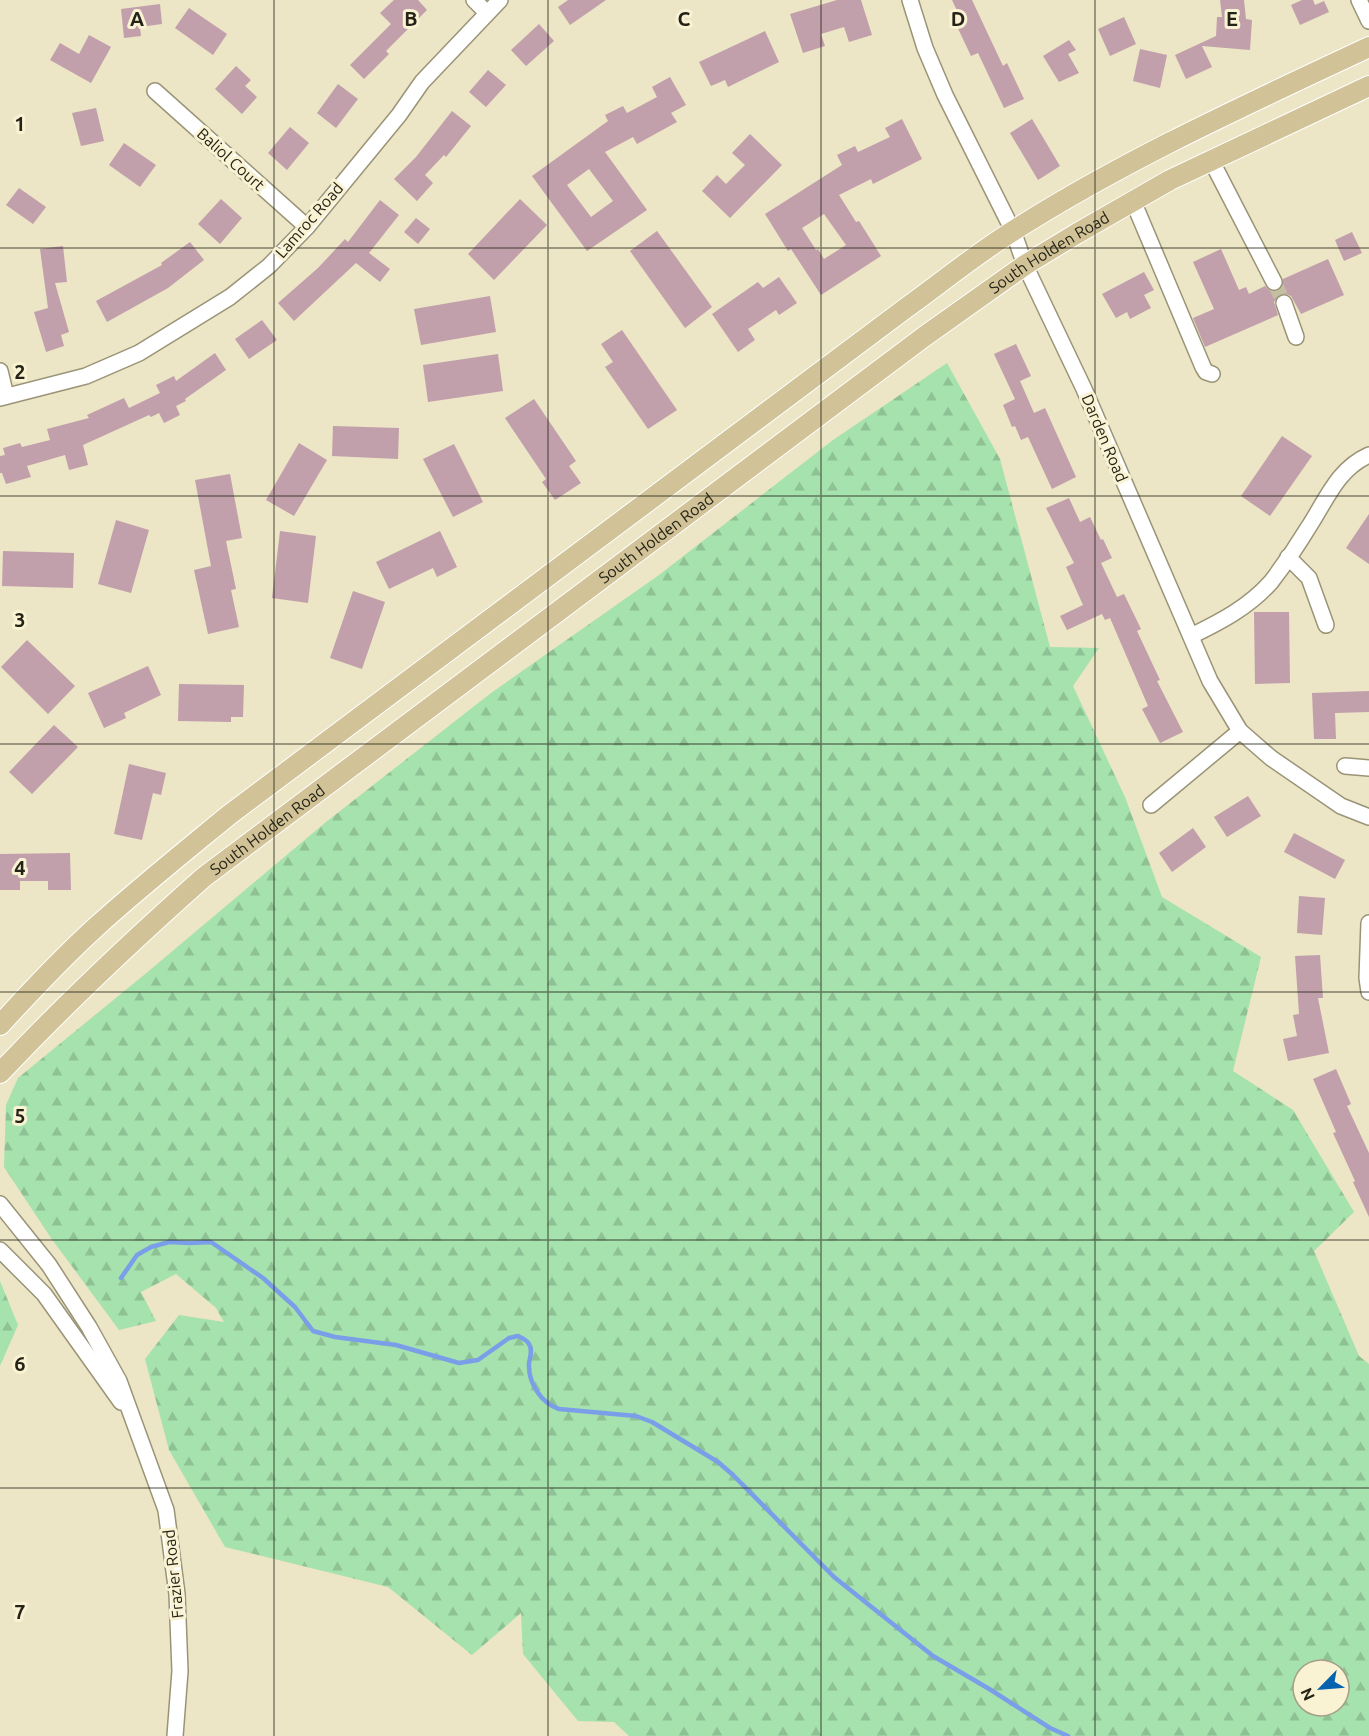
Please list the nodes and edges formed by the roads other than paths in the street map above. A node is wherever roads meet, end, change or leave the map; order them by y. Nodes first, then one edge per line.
1 (474, 0) edge
2 (500, 0) edge
3 (910, 0) edge
4 (1359, 0) edge
5 (487, 13) junction
6 (1369, 21) edge
7 (1369, 47) edge
8 (1369, 86) edge
9 (155, 91) dead end
10 (1211, 160) junction
11 (1133, 201) junction
12 (307, 227) junction
13 (1013, 231) junction
14 (1025, 265) junction
15 (1274, 282) tunnel mouth
16 (1284, 303) tunnel mouth
17 (1296, 337) dead end
18 (0, 371) edge
19 (1212, 374) dead end
20 (3, 397) edge
21 (1369, 455) edge
22 (1288, 556) junction
23 (1326, 625) dead end
24 (1191, 636) junction
25 (1240, 731) junction
26 (1345, 766) dead end
27 (1369, 768) edge
28 (1151, 805) dead end
29 (1369, 817) edge
30 (1369, 923) edge
31 (1369, 992) edge
32 (0, 1025) edge
33 (0, 1073) edge
34 (0, 1204) edge
35 (0, 1250) edge
36 (132, 1418) junction
37 (175, 1736) edge

1 - 5 street
2 - 5 street, Lamroc Road
3 - 13 street, Darden Road
4 - 6 street
5 - 12 street, Lamroc Road
7 - 13 main road, South Holden Road
8 - 10 main road, South Holden Road
9 - 12 street, Baliol Court
10 - 11 main road, South Holden Road
10 - 15 street
11 - 14 main road, South Holden Road
11 - 19 street
12 - 20 street, Lamroc Road
13 - 14 street, Darden Road
13 - 32 main road, South Holden Road
14 - 24 street, Darden Road
14 - 33 main road, South Holden Road
16 - 17 street
18 - 20 street
21 - 22 street
22 - 23 street
22 - 24 street
24 - 25 street, Darden Road
25 - 28 street
25 - 29 street, Darden Road
26 - 27 street
30 - 31 street
34 - 36 street, Frazier Road
35 - 36 street, Frazier Road
36 - 37 street, Frazier Road

